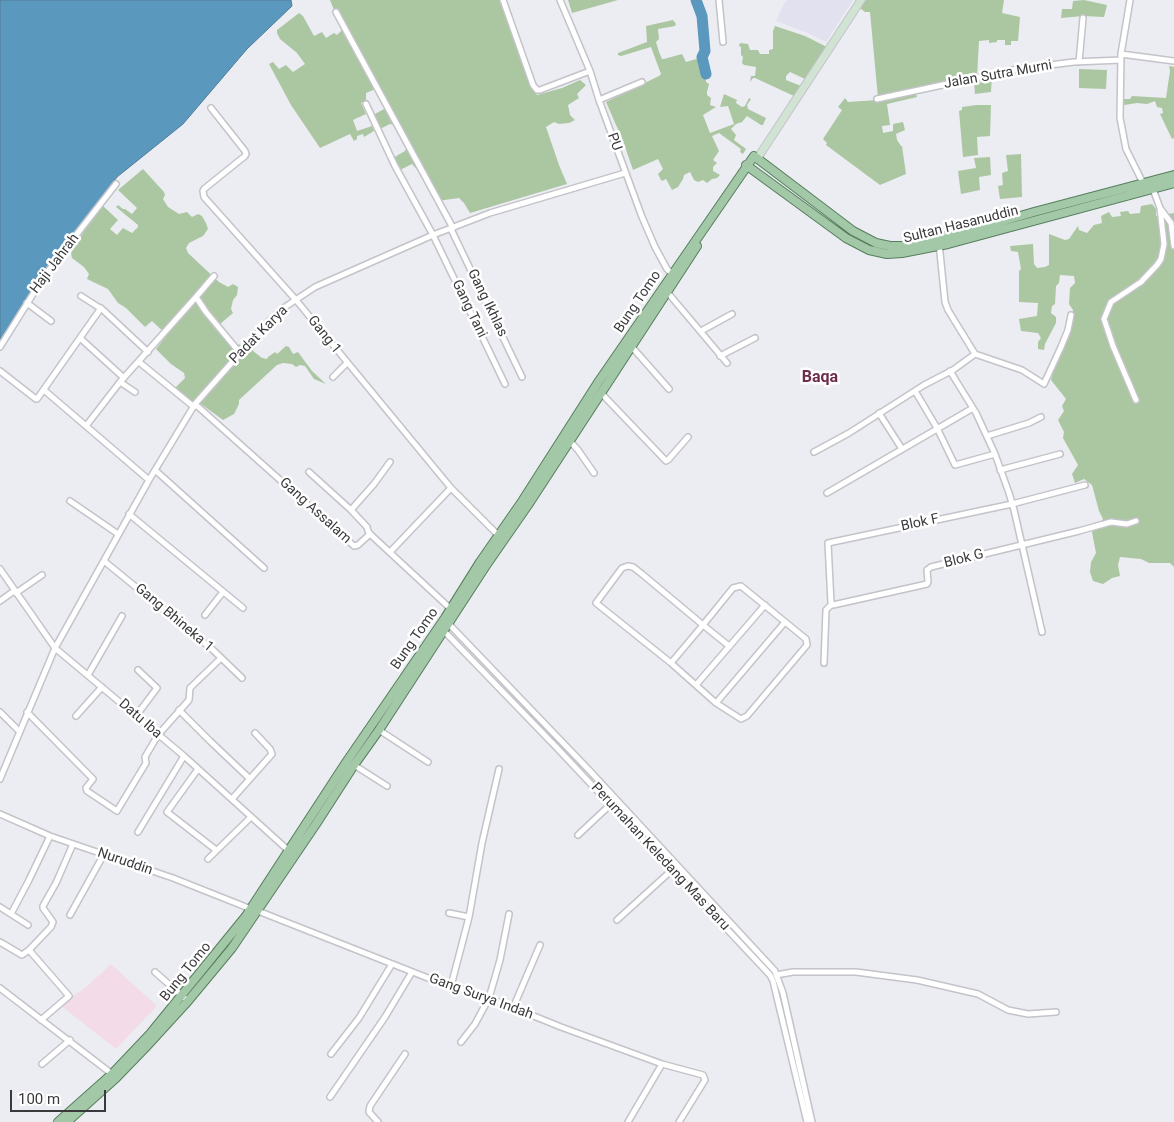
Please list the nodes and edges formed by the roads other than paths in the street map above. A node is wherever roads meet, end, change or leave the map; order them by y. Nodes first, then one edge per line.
1 (503, 0) edge
2 (560, 0) edge
3 (720, 0) edge
4 (861, 0) edge
5 (1130, 0) edge
6 (336, 12) dead end
7 (1083, 18) dead end
8 (723, 42) dead end
9 (1121, 57) junction
10 (1174, 61) edge
11 (1078, 62) junction
12 (590, 71) junction
13 (642, 82) dead end
14 (877, 98) dead end
15 (599, 100) junction
16 (366, 104) dead end
17 (211, 108) dead end
18 (755, 157) junction
19 (748, 167) junction
20 (775, 171) junction
21 (625, 173) junction
22 (1174, 175) edge
23 (768, 180) junction
24 (1143, 183) junction
25 (1174, 183) edge
26 (116, 184) dead end
27 (1153, 188) junction
28 (1160, 208) junction
29 (828, 212) junction
30 (821, 220) junction
31 (452, 228) junction
32 (433, 235) junction
33 (938, 237) junction
34 (939, 246) junction
35 (1174, 246) edge
36 (214, 276) dead end
37 (675, 276) junction
38 (668, 293) junction
39 (81, 296) dead end
40 (196, 297) junction
41 (296, 300) junction
42 (27, 303) junction
43 (101, 308) junction
44 (732, 314) dead end
45 (1071, 315) dead end
46 (51, 321) dead end
47 (701, 331) junction
48 (80, 338) junction
49 (755, 338) dead end
50 (632, 346) junction
51 (0, 347) edge
52 (148, 352) junction
53 (240, 353) junction
54 (975, 354) junction
55 (720, 356) junction
56 (139, 362) junction
57 (347, 363) junction
58 (727, 363) dead end
59 (0, 370) edge
60 (948, 372) junction
61 (333, 377) dead end
62 (522, 378) dead end
63 (122, 380) junction
64 (505, 384) dead end
65 (669, 389) dead end
66 (44, 390) junction
67 (915, 391) junction
68 (134, 392) dead end
69 (601, 393) junction
70 (1136, 400) dead end
71 (195, 405) junction
72 (973, 408) junction
73 (584, 411) junction
74 (879, 413) junction
75 (1042, 417) dead end
76 (86, 426) junction
77 (937, 428) junction
78 (987, 436) junction
79 (688, 437) dead end
80 (569, 440) junction
81 (902, 449) junction
82 (814, 452) dead end
83 (994, 454) junction
84 (1060, 454) dead end
85 (390, 462) dead end
86 (155, 470) junction
87 (1000, 470) junction
88 (309, 472) dead end
89 (594, 472) dead end
90 (149, 480) junction
91 (1085, 485) dead end
92 (451, 488) junction
93 (827, 493) dead end
94 (70, 501) dead end
95 (1012, 504) junction
96 (351, 510) junction
97 (129, 514) junction
98 (1136, 521) dead end
99 (118, 534) junction
100 (370, 534) junction
101 (502, 538) junction
102 (1022, 544) junction
103 (390, 552) junction
104 (104, 561) junction
105 (0, 568) edge
106 (264, 568) dead end
107 (42, 575) dead end
108 (15, 592) junction
109 (223, 592) junction
110 (0, 601) edge
111 (833, 604) junction
112 (765, 605) junction
113 (243, 608) dead end
114 (453, 611) junction
115 (205, 615) dead end
116 (122, 616) dead end
117 (785, 622) junction
118 (444, 625) junction
119 (703, 625) junction
120 (1042, 632) dead end
121 (729, 646) junction
122 (55, 648) junction
123 (221, 658) junction
124 (824, 663) dead end
125 (671, 664) junction
126 (138, 670) dead end
127 (88, 675) junction
128 (242, 678) dead end
129 (696, 685) junction
130 (102, 687) junction
131 (386, 703) junction
132 (716, 703) junction
133 (393, 708) junction
134 (179, 710) junction
135 (0, 712) edge
136 (27, 712) junction
137 (76, 716) dead end
138 (136, 716) junction
139 (379, 730) junction
140 (19, 732) junction
141 (254, 733) dead end
142 (365, 734) junction
143 (158, 735) junction
144 (373, 739) junction
145 (184, 756) junction
146 (428, 762) dead end
147 (354, 764) junction
148 (198, 769) junction
149 (499, 769) dead end
150 (0, 779) edge
151 (250, 779) junction
152 (387, 786) dead end
153 (609, 794) junction
154 (232, 799) junction
155 (604, 799) junction
156 (610, 805) junction
157 (0, 814) edge
158 (251, 817) junction
159 (313, 822) junction
160 (138, 832) dead end
161 (578, 835) dead end
162 (50, 836) junction
163 (73, 844) junction
164 (216, 850) junction
165 (292, 853) junction
166 (104, 854) junction
167 (208, 859) dead end
168 (672, 870) junction
169 (0, 907) edge
170 (254, 910) junction
171 (449, 913) dead end
172 (11, 914) junction
173 (509, 914) dead end
174 (70, 915) dead end
175 (469, 918) junction
176 (617, 920) dead end
177 (28, 925) dead end
178 (0, 942) edge
179 (540, 946) dead end
180 (29, 950) junction
181 (392, 964) junction
182 (155, 972) dead end
183 (412, 972) junction
184 (777, 974) junction
185 (771, 978) junction
186 (451, 986) junction
187 (0, 988) edge
188 (488, 998) junction
189 (185, 999) junction
190 (513, 1008) junction
191 (1056, 1012) dead end
192 (41, 1020) junction
193 (70, 1040) junction
194 (461, 1042) dead end
195 (143, 1046) junction
196 (331, 1054) dead end
197 (405, 1054) dead end
198 (42, 1064) dead end
199 (662, 1064) junction
200 (112, 1074) junction
201 (330, 1097) dead end
202 (58, 1122) edge
203 (66, 1122) edge
204 (378, 1122) edge
205 (628, 1122) edge
206 (679, 1122) edge
207 (806, 1122) edge
208 (812, 1122) edge

1 - 12 street
2 - 12 street, PU
3 - 8 street
4 - 18 street, Bung Tomo
5 - 9 street
6 - 31 street, Gang Ikhlas
7 - 11 street
9 - 10 street, Jalan Sutra Murni
9 - 11 street, Jalan Sutra Murni
9 - 24 street
11 - 14 street, Jalan Sutra Murni
12 - 15 street, PU
13 - 15 street
15 - 21 street, PU
16 - 32 street, Gang Tani
17 - 41 street, Gang 1
18 - 19 main road, Bung Tomo
18 - 20 main road, Sultan Hasanuddin
19 - 23 main road, Sultan Hasanuddin
19 - 37 main road, Bung Tomo
20 - 23 main road
20 - 29 main road, Sultan Hasanuddin
21 - 31 street, Padat Karya
21 - 37 street, PU
22 - 24 main road, Sultan Hasanuddin
23 - 30 main road, Sultan Hasanuddin
24 - 33 main road, Sultan Hasanuddin
25 - 27 main road, Sultan Hasanuddin
26 - 42 street, Haji Jahrah
27 - 28 street
27 - 34 main road, Sultan Hasanuddin
28 - 35 street
28 - 70 street
29 - 30 main road
29 - 33 main road, Sultan Hasanuddin
30 - 34 main road, Sultan Hasanuddin
31 - 32 street, Padat Karya
31 - 62 street, Gang Ikhlas
32 - 41 street, Padat Karya
32 - 64 street, Gang Tani
33 - 34 street
34 - 54 street
36 - 40 street
37 - 38 main road, Bung Tomo
37 - 73 main road, Bung Tomo
38 - 47 street
38 - 50 main road, Bung Tomo
39 - 43 street
40 - 52 street
40 - 53 street
41 - 53 street, Padat Karya
41 - 57 street, Gang 1
42 - 46 street
42 - 51 street, Haji Jahrah
43 - 48 street
43 - 52 street
44 - 47 street
45 - 54 street
47 - 55 street
48 - 63 street
48 - 66 street
49 - 55 street
50 - 65 street
50 - 69 main road, Bung Tomo
52 - 56 street
53 - 71 street, Padat Karya
54 - 60 street
55 - 58 street
56 - 63 street
56 - 71 street
57 - 61 street
57 - 92 street, Gang 1
59 - 66 street
60 - 67 street
60 - 72 street
63 - 68 street
63 - 76 street
66 - 76 street
67 - 74 street
67 - 77 street
69 - 73 main road, Bung Tomo
69 - 79 street
71 - 86 street, Padat Karya
71 - 100 street, Gang Assalam
72 - 77 street
72 - 78 street
73 - 80 main road, Bung Tomo
73 - 101 main road, Bung Tomo
74 - 81 street
74 - 82 street
75 - 78 street
76 - 90 street
77 - 81 street
77 - 83 street
78 - 83 street
80 - 89 street
80 - 101 main road, Bung Tomo
81 - 93 street
83 - 87 street
84 - 87 street
85 - 96 street
86 - 90 street, Padat Karya
86 - 106 street
87 - 95 street
88 - 96 street
90 - 97 street, Padat Karya
91 - 95 street, Blok F
92 - 101 street, Gang 1
92 - 103 street
94 - 99 street
95 - 102 street
95 - 111 street, Blok F
96 - 100 street
97 - 99 street, Padat Karya
97 - 109 street
98 - 102 street
99 - 104 street, Padat Karya
100 - 103 street, Gang Assalam
101 - 114 main road, Bung Tomo
102 - 111 street, Blok G
102 - 120 street
103 - 114 street, Gang Assalam
104 - 122 street, Padat Karya
104 - 123 street, Gang Bhineka 1
105 - 108 street, Datu Iba
107 - 108 street
108 - 110 street
108 - 122 street, Datu Iba
109 - 113 street
109 - 115 street
111 - 124 street
112 - 117 street
112 - 119 street
112 - 121 street
114 - 118 main road, Bung Tomo
116 - 127 street
117 - 132 street
117 - 132 street
118 - 131 main road, Bung Tomo
118 - 133 main road, Bung Tomo
118 - 153 street
118 - 155 street, Perumahan Keledang Mas Baru
119 - 121 street
119 - 125 street
119 - 125 street
121 - 129 street
122 - 127 street, Datu Iba
122 - 136 street, Padat Karya
123 - 128 street, Gang Bhineka 1
123 - 134 street
125 - 129 street
126 - 138 street
127 - 130 street, Datu Iba
129 - 132 street
130 - 137 street
130 - 138 street, Datu Iba
131 - 133 main road
131 - 142 main road, Bung Tomo
133 - 139 main road, Bung Tomo
134 - 143 street
134 - 151 street
135 - 140 street
136 - 140 street, Padat Karya
136 - 143 street
138 - 143 street, Datu Iba
139 - 144 main road, Bung Tomo
139 - 146 street
140 - 150 street, Padat Karya
141 - 151 street
142 - 144 main road
142 - 159 main road, Bung Tomo
143 - 145 street, Datu Iba
144 - 147 main road, Bung Tomo
145 - 148 street, Datu Iba
145 - 160 street
147 - 152 street
147 - 159 main road, Bung Tomo
148 - 154 street, Datu Iba
148 - 164 street
149 - 175 street
151 - 154 street
153 - 155 street
153 - 184 street
154 - 158 street, Datu Iba
155 - 156 street, Perumahan Keledang Mas Baru
156 - 161 street
156 - 168 street, Perumahan Keledang Mas Baru
157 - 162 street, Nuruddin
158 - 164 street
158 - 165 street, Datu Iba
159 - 165 main road, Bung Tomo
162 - 163 street, Nuruddin
162 - 172 street
163 - 166 street, Nuruddin
163 - 180 street
164 - 167 street
165 - 170 main road, Bung Tomo
166 - 170 street, Nuruddin
166 - 174 street
168 - 176 street
168 - 185 street, Perumahan Keledang Mas Baru
169 - 172 street
170 - 181 street, Gang Surya Indah
170 - 189 main road, Bung Tomo
171 - 175 street
172 - 177 street
173 - 188 street
175 - 186 street
178 - 180 street
179 - 190 street
180 - 192 street
181 - 183 street, Gang Surya Indah
181 - 196 street
182 - 189 street
183 - 186 street, Gang Surya Indah
183 - 201 street
184 - 185 street
184 - 191 street
184 - 208 street
185 - 207 street, Perumahan Keledang Mas Baru
186 - 188 street, Gang Surya Indah
187 - 192 street
188 - 190 street, Gang Surya Indah
188 - 194 street
189 - 195 main road, Bung Tomo
190 - 199 street, Gang Surya Indah
192 - 193 street
193 - 198 street
193 - 200 street
195 - 200 main road, Bung Tomo
195 - 203 main road, Bung Tomo
197 - 204 street
199 - 205 street
199 - 206 street, Gang Surya Indah
200 - 202 main road, Bung Tomo

